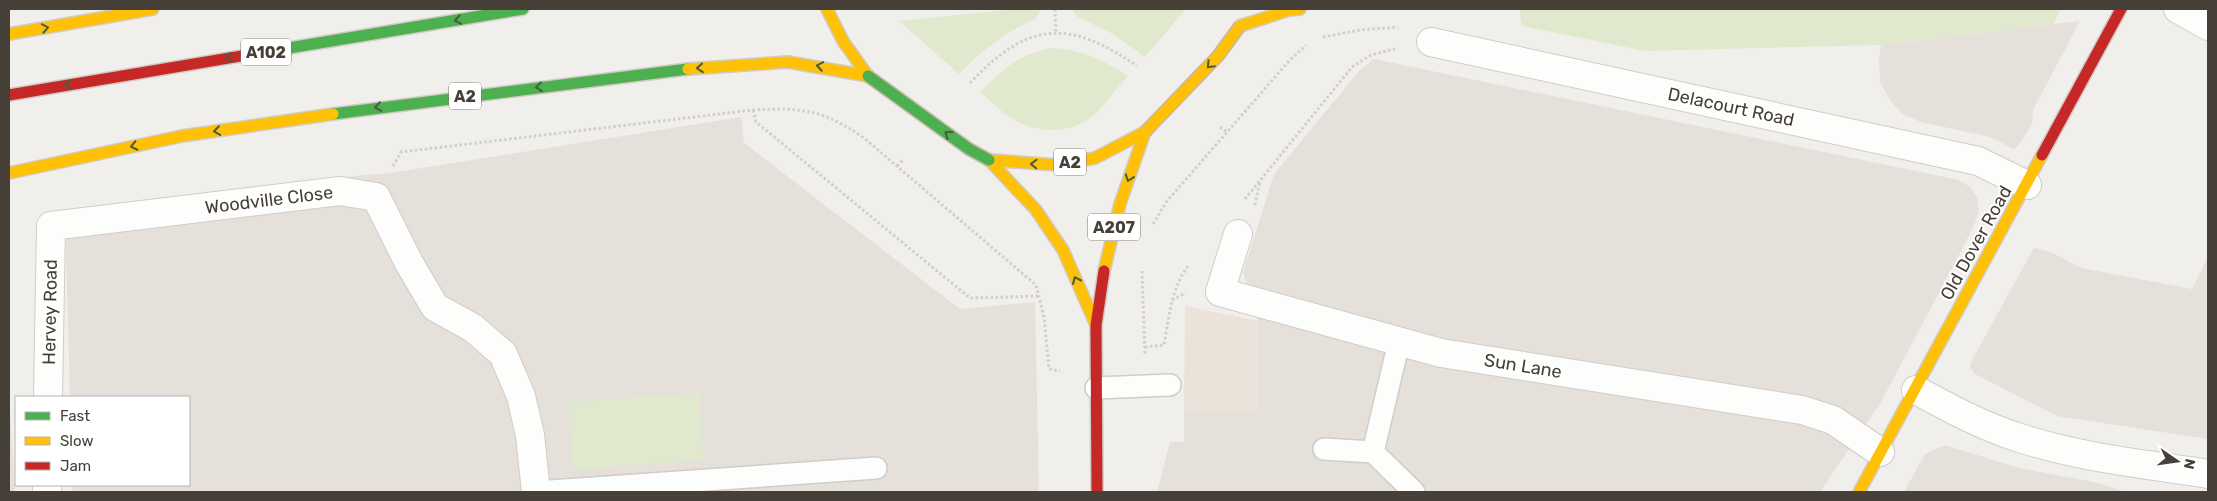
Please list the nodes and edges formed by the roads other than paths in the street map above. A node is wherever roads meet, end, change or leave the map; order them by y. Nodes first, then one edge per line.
1 (153, 9) edge
2 (523, 9) edge
3 (827, 9) edge
4 (1247, 9) edge
5 (1300, 9) edge
6 (2181, 10) edge
7 (2119, 13) edge
8 (1240, 26) junction
9 (2208, 26) edge
10 (9, 34) edge
11 (1431, 42) dead end
12 (868, 76) junction
13 (9, 95) edge
14 (1145, 132) junction
15 (989, 160) junction
16 (9, 173) edge
17 (2027, 185) junction
18 (51, 226) joint
19 (1238, 234) dead end
20 (1096, 324) junction
21 (1399, 342) junction
22 (1096, 382) junction
23 (1170, 385) dead end
24 (1916, 390) junction
25 (48, 396) edge
26 (1324, 449) dead end
27 (1373, 452) junction
28 (1880, 452) junction
29 (876, 468) dead end
30 (2208, 474) edge
31 (536, 492) edge
32 (1097, 492) edge
33 (1414, 492) edge
34 (1859, 492) edge

10 -> 1 main road
2 -> 13 main road, A102
3 - 12 main road, A2
4 - 8 main road, A2
5 - 8 main road
6 - 9 street
7 - 17 main road, Old Dover Road
8 -> 14 main road, A2, bridge
11 - 17 street, Delacourt Road
15 -> 12 main road, A2, bridge
12 -> 16 main road, A2
14 -> 15 main road, A2
14 -> 20 main road, A207
20 -> 15 main road, A207
17 - 24 main road, Old Dover Road
18 - 25 street, Hervey Road
18 - 31 street, Woodville Close
19 - 21 street, Sun Lane
20 - 22 main road, A207
21 - 27 lane
21 - 28 street, Sun Lane
22 - 23 lane
22 - 32 main road, A207
24 - 28 main road, Old Dover Road
24 - 30 street
26 - 27 lane
27 - 33 lane
28 - 34 main road, Old Dover Road
29 - 31 lane

